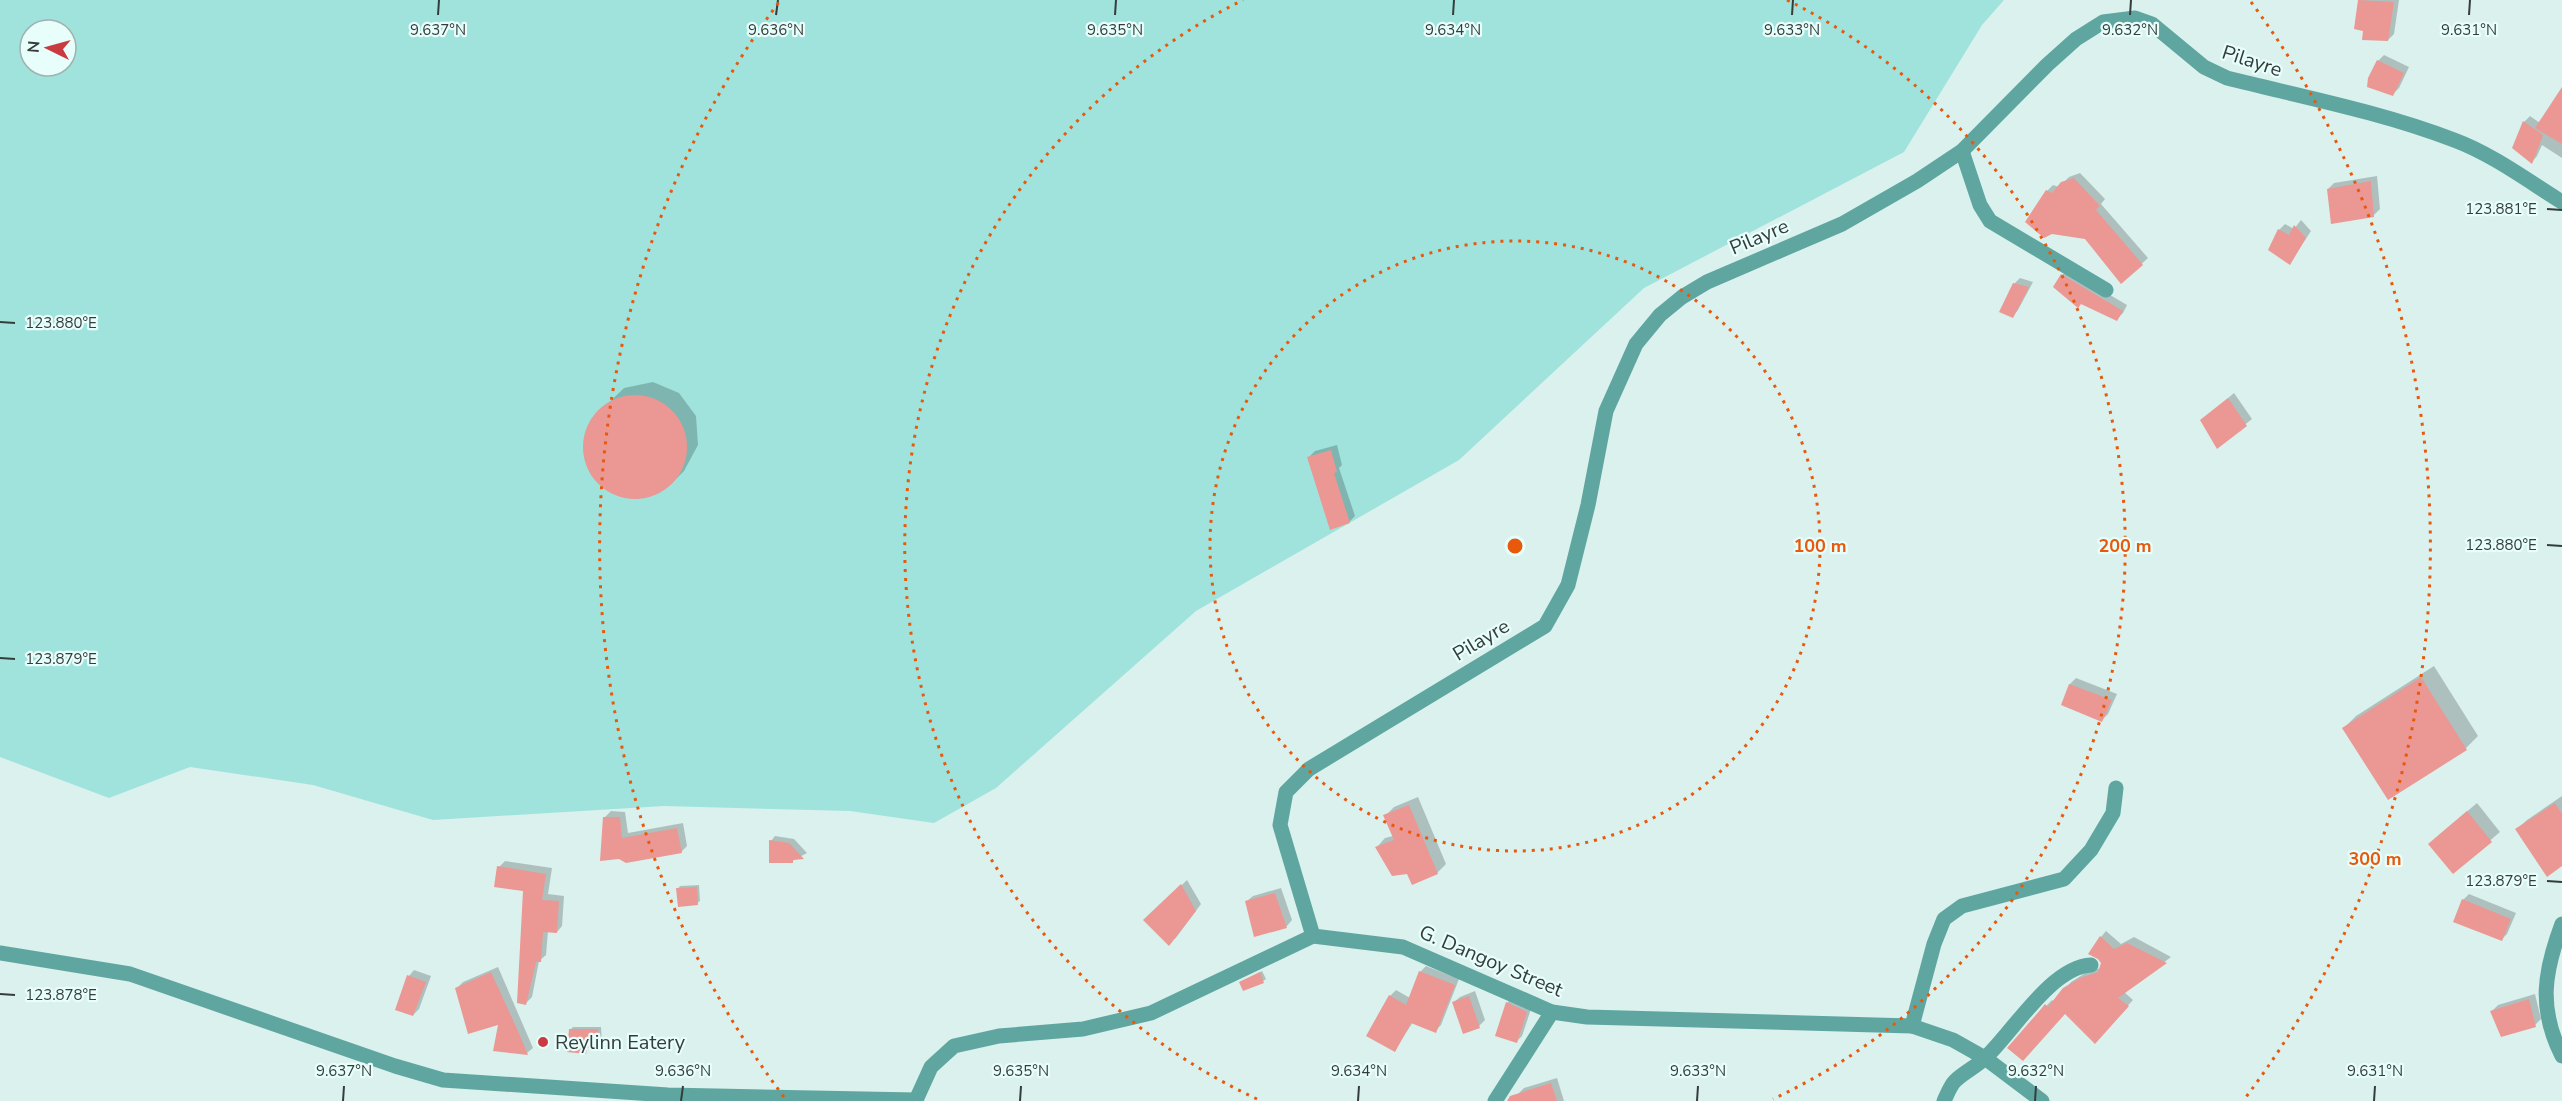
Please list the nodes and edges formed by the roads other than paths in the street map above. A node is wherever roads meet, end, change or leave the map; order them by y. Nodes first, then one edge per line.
1 (1962, 151) junction
2 (2562, 202) edge
3 (2106, 290) dead end
4 (2116, 788) dead end
5 (2562, 924) edge
6 (1313, 936) junction
7 (0, 953) edge
8 (2091, 965) dead end
9 (1552, 1012) junction
10 (1912, 1026) junction
11 (2562, 1056) edge
12 (1985, 1058) junction
13 (917, 1100) edge
14 (1495, 1101) edge
15 (1944, 1101) edge
16 (2042, 1101) edge

1 - 2 street, Pilayre
1 - 3 street
1 - 6 street, Pilayre
4 - 10 street
5 - 11 street
6 - 9 street, G. Dangoy Street
6 - 13 street
7 - 13 street
8 - 12 street
9 - 10 street, G. Dangoy Street
9 - 14 street
10 - 12 street, G. Dangoy Street
12 - 15 street
12 - 16 street, G. Dangoy Street

